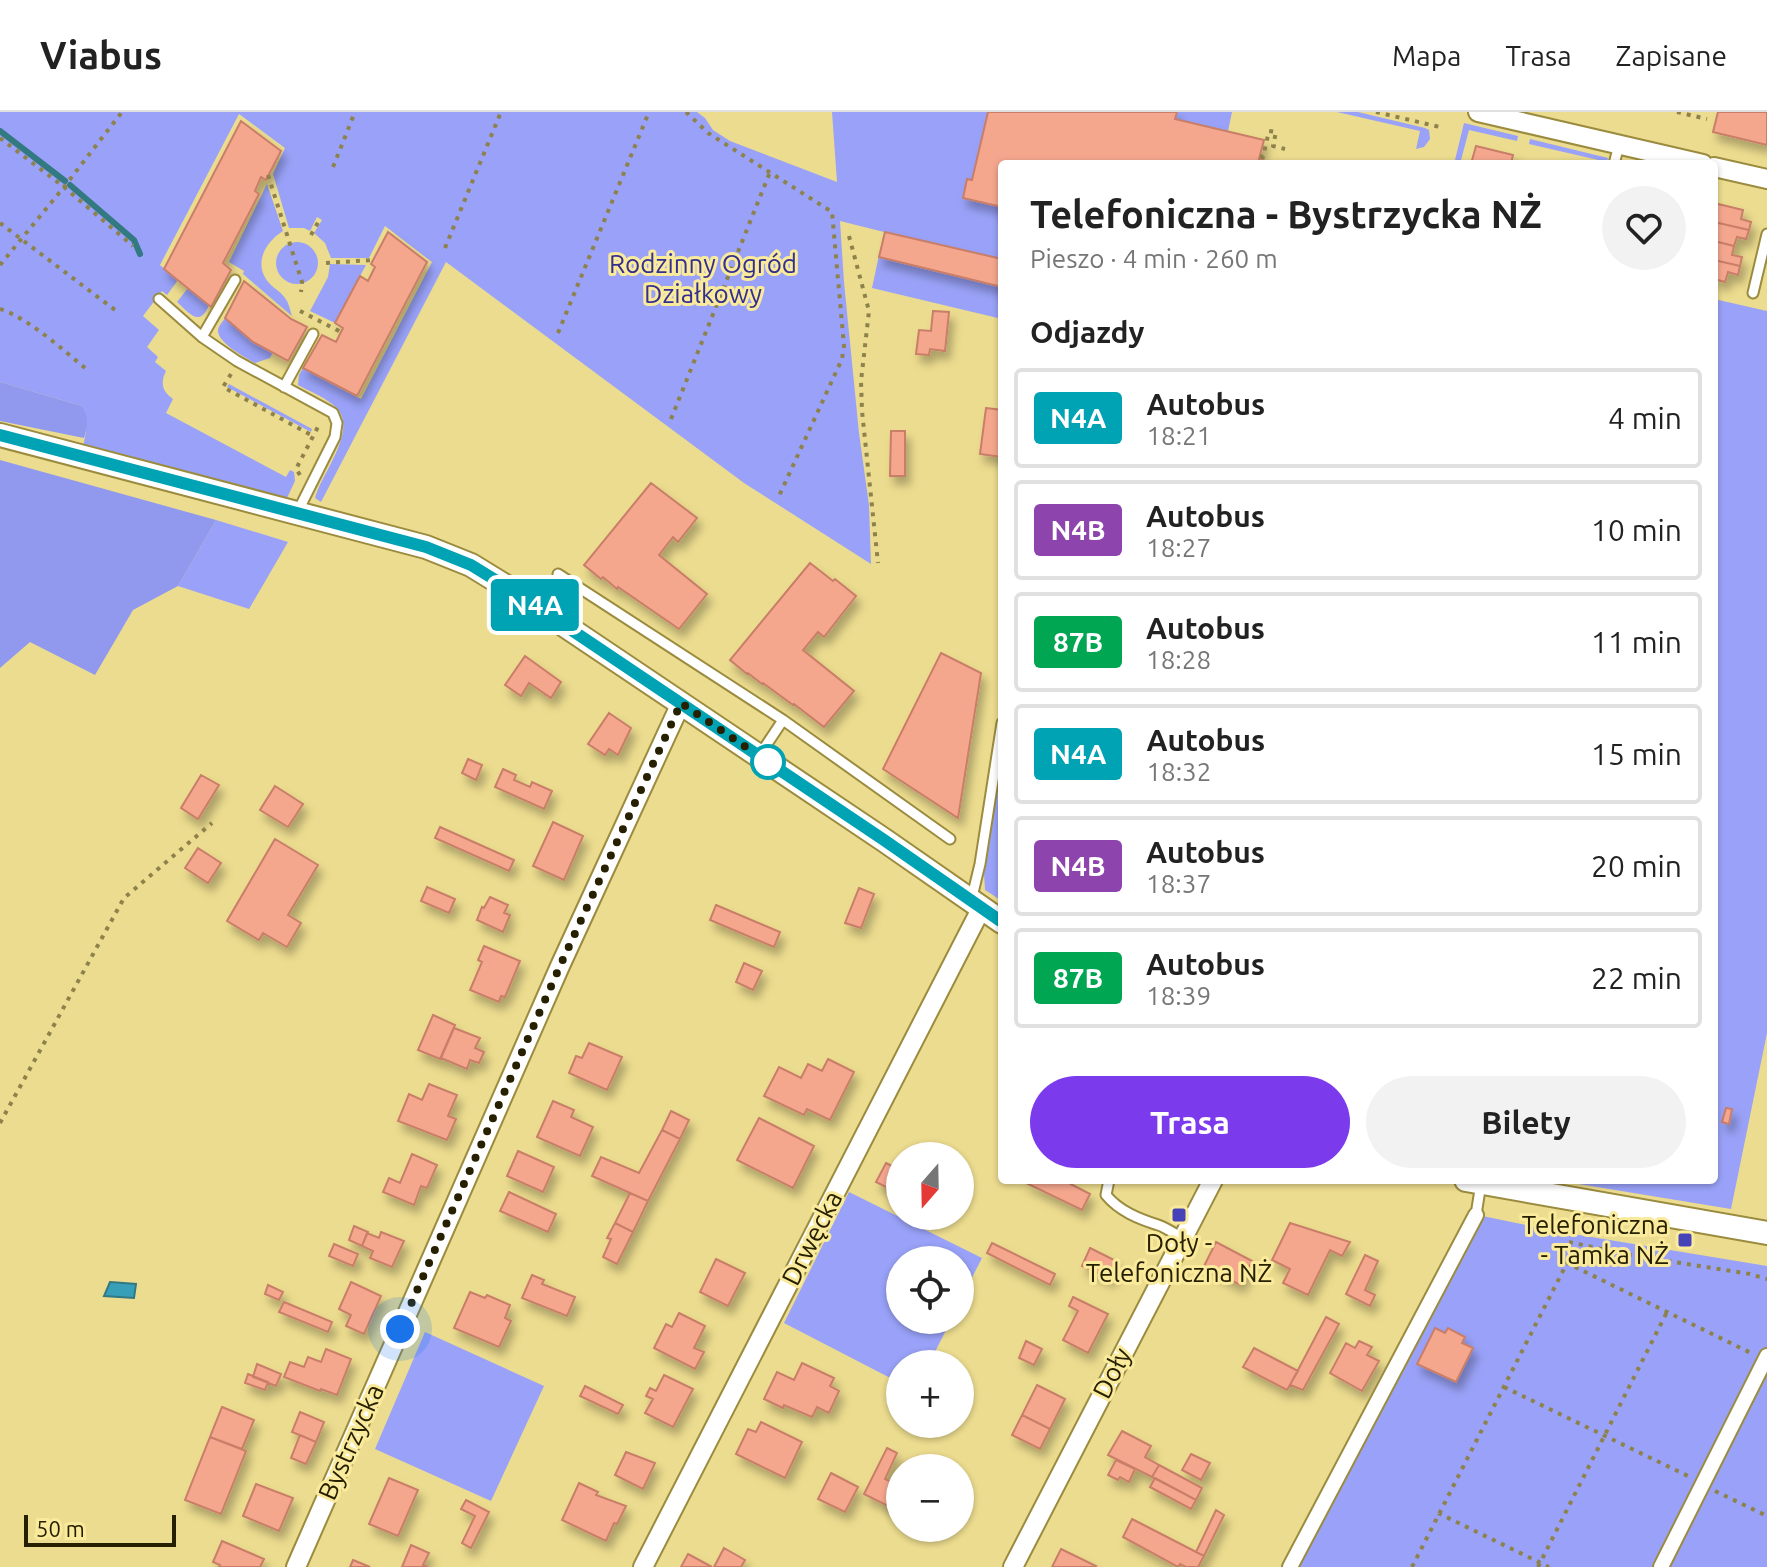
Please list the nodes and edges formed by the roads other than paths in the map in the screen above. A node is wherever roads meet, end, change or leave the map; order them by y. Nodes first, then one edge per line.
1 (1478, 112) edge
2 (1619, 145) junction
3 (1615, 160) edge
4 (1685, 160) edge
5 (1718, 168) edge
6 (1767, 179) edge
7 (1767, 234) edge
8 (235, 280) dead end
9 (1753, 293) dead end
10 (159, 299) dead end
11 (313, 334) dead end
12 (202, 337) junction
13 (284, 387) junction
14 (0, 435) edge
15 (297, 513) junction
16 (558, 574) dead end
17 (681, 703) junction
18 (783, 720) junction
19 (998, 749) edge
20 (759, 756) junction
21 (950, 839) dead end
22 (976, 905) junction
23 (998, 919) edge
24 (1108, 1184) edge
25 (1211, 1184) edge
26 (1474, 1184) edge
27 (1491, 1184) edge
28 (1476, 1215) joint
29 (1767, 1232) edge
30 (1182, 1238) junction
31 (1766, 1358) edge
32 (296, 1567) edge
33 (643, 1567) edge
34 (1013, 1567) edge
35 (1290, 1567) edge
36 (1661, 1567) edge

1 - 2 street
2 - 3 lane
2 - 4 street
5 - 6 street
7 - 9 lane
8 - 12 lane
10 - 12 lane
11 - 13 lane
12 - 13 lane
13 - 15 lane
14 - 15 street
15 - 17 street
16 - 18 lane
17 - 20 street
17 - 32 street, Bystrzycka
18 - 20 lane
18 - 21 lane
19 - 22 lane
20 - 22 street
22 - 23 street
22 - 33 street, Drwęcka
24 - 30 lane
25 - 30 street, Doły
26 - 28 lane
27 - 29 street
28 - 35 street
30 - 34 street, Doły
31 - 36 street

